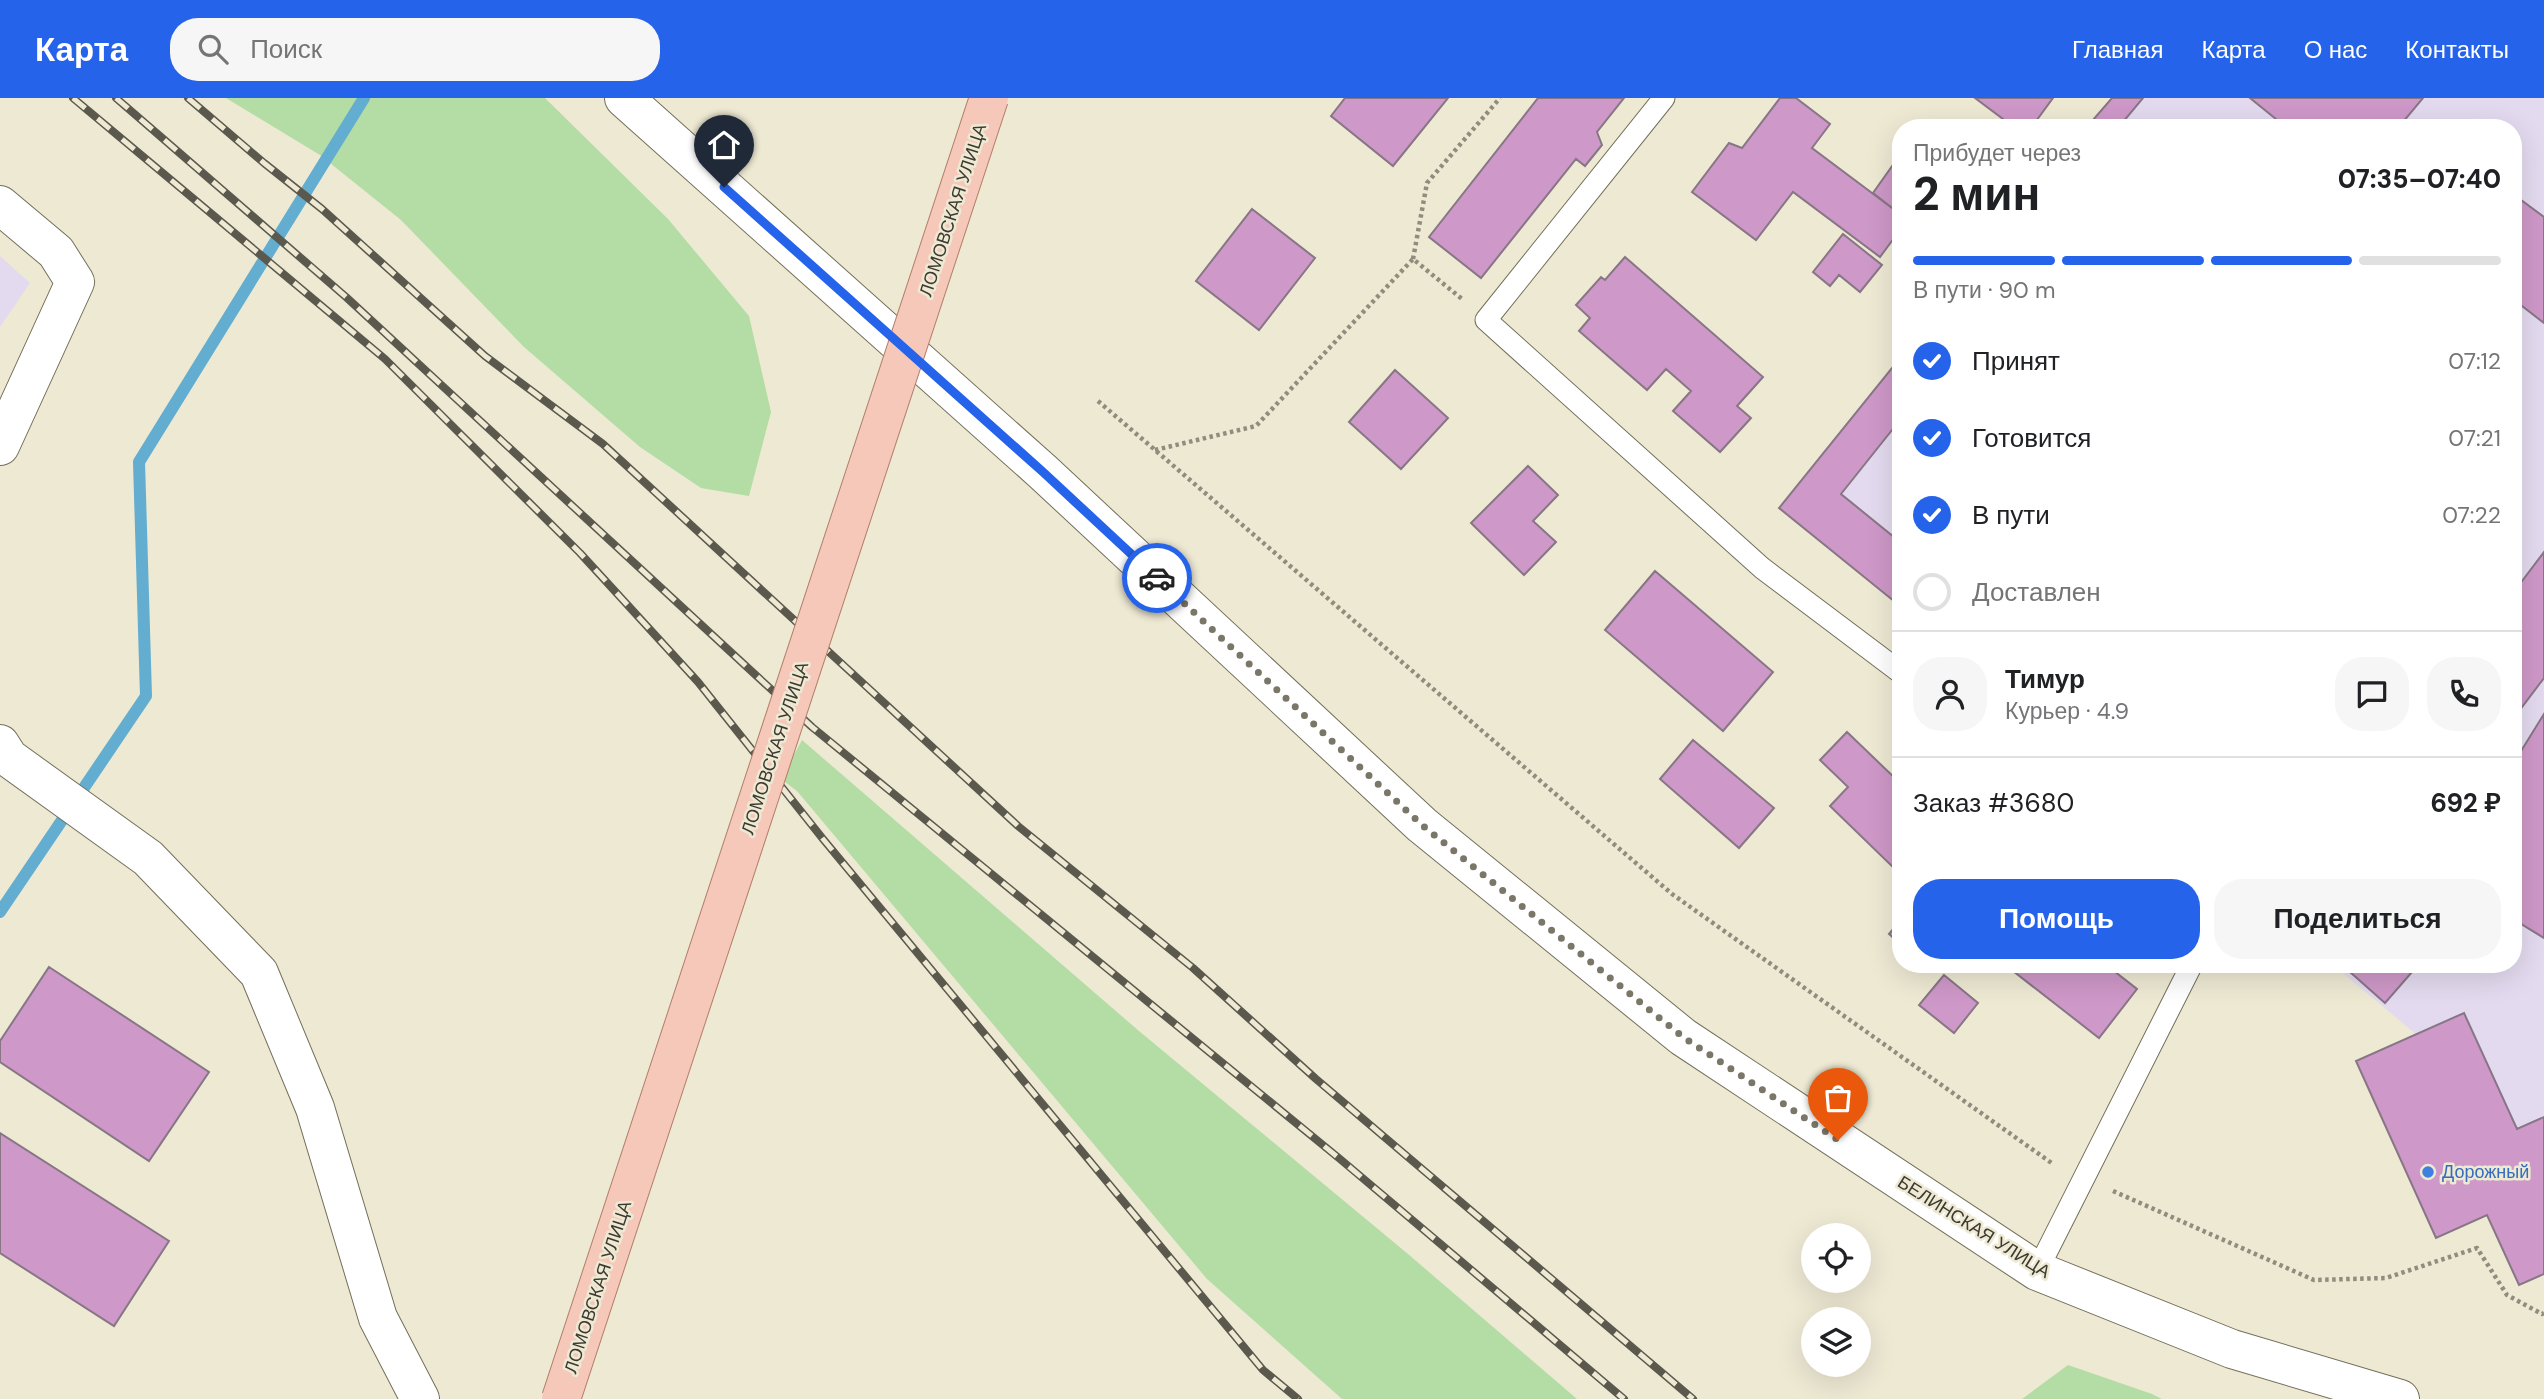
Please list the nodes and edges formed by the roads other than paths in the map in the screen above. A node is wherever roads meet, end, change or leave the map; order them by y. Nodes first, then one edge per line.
1 (624, 98) edge
2 (989, 98) edge
3 (1664, 98) edge
4 (0, 205) edge
5 (0, 446) edge
6 (1892, 666) edge
7 (4, 751) edge
8 (2187, 973) edge
9 (2037, 1271) junction
10 (420, 1399) edge
11 (561, 1399) edge
12 (2400, 1399) edge

1 - 9 main road, БЕЛИНСКАЯ УЛИЦА
2 - 11 main road, ЛОМОВСКАЯ УЛИЦА, bridge
3 - 6 lane
4 - 5 main road
7 - 10 main road
8 - 9 lane
9 - 12 main road, БЕЛИНСКАЯ УЛИЦА

